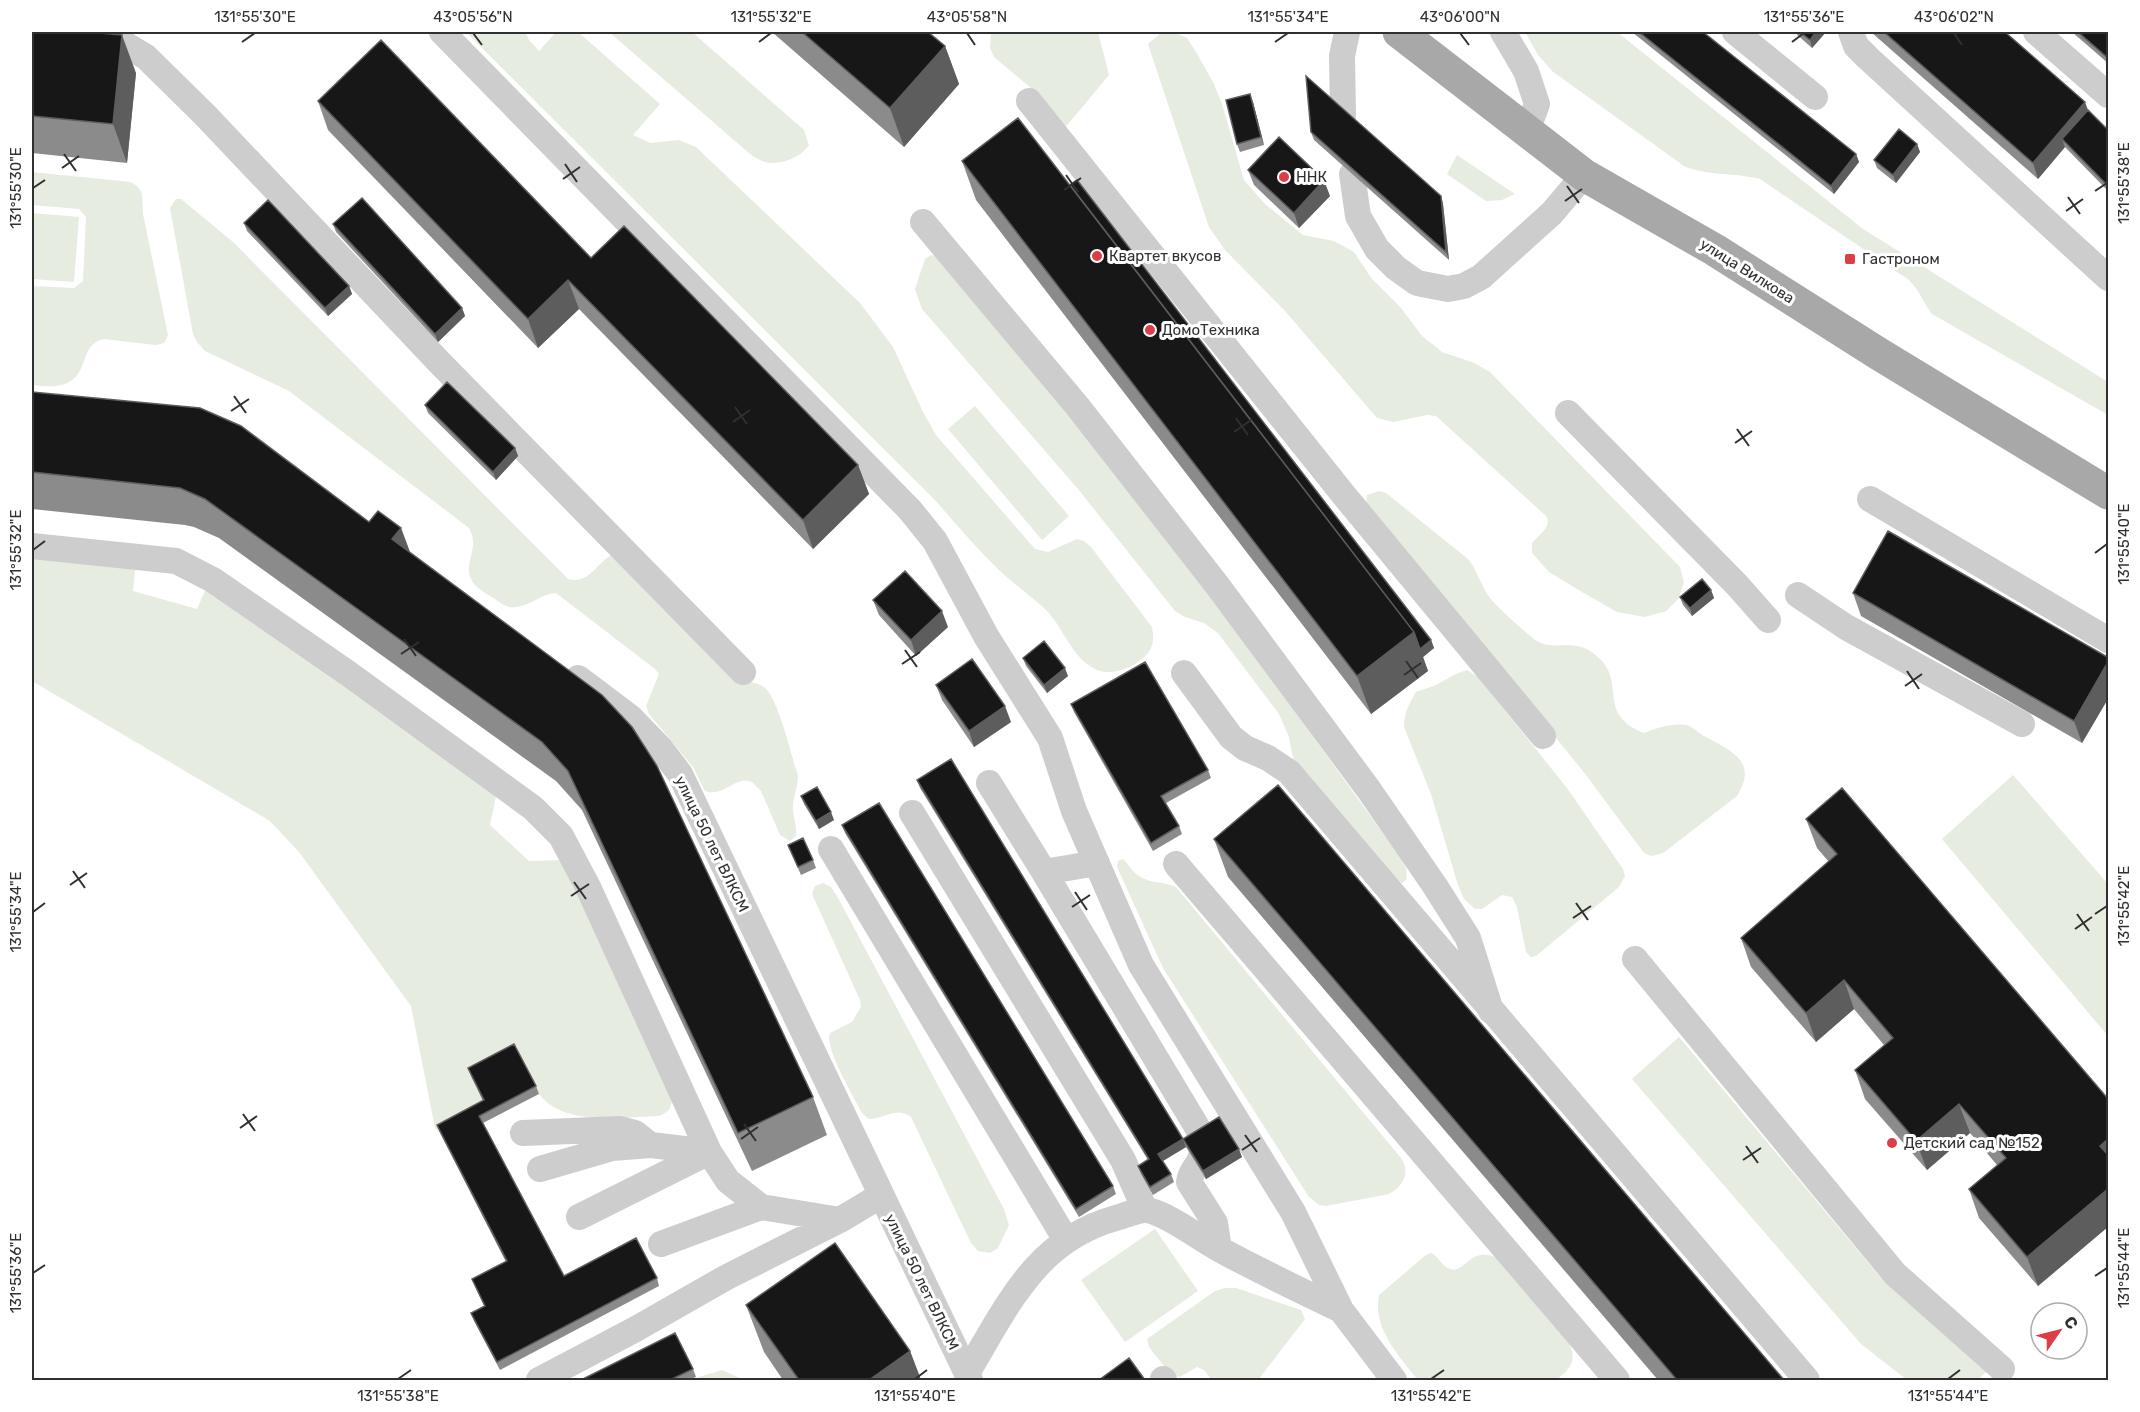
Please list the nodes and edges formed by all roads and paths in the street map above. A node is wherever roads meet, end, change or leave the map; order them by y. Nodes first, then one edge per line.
1 (442, 32) edge
2 (1347, 32) edge
3 (1399, 32) edge
4 (1503, 32) edge
5 (1735, 32) edge
6 (1851, 32) edge
7 (2036, 32) edge
8 (32, 37) edge
9 (2109, 95) edge
10 (1815, 97) dead end
11 (1029, 101) dead end
12 (1343, 114) edge
13 (1527, 130) junction
14 (1352, 174) edge
15 (1584, 175) junction
16 (923, 222) dead end
17 (2109, 278) edge
18 (1568, 413) dead end
19 (2109, 492) edge
20 (1870, 499) dead end
21 (32, 546) edge
22 (1798, 595) dead end
23 (1768, 620) dead end
24 (2109, 640) edge
25 (556, 662) edge
26 (743, 672) dead end
27 (1184, 672) dead end
28 (2022, 724) dead end
29 (1543, 736) dead end
30 (989, 783) dead end
31 (912, 813) dead end
32 (831, 849) dead end
33 (1097, 863) junction
34 (1176, 864) dead end
35 (1044, 872) junction
36 (1635, 959) dead end
37 (1491, 1011) junction
38 (523, 1133) dead end
39 (651, 1145) junction
40 (709, 1152) junction
41 (540, 1169) dead end
42 (880, 1196) junction
43 (761, 1207) junction
44 (1145, 1210) junction
45 (579, 1217) dead end
46 (840, 1220) junction
47 (1066, 1240) junction
48 (661, 1244) dead end
49 (1219, 1249) junction
50 (1341, 1310) junction
51 (2002, 1369) dead end
52 (968, 1377) edge
53 (539, 1380) edge
54 (1394, 1380) edge
55 (1617, 1380) edge
56 (1807, 1380) edge

1 - 33 lane
2 - 12 lane
3 - 13 main road, улица Вилкова
4 - 13 lane
5 - 10 lane
6 - 17 lane
7 - 9 lane
8 - 26 lane
11 - 29 lane
13 - 15 main road, улица Вилкова
14 - 15 lane
15 - 19 main road, улица Вилкова
16 - 37 lane
18 - 23 lane
20 - 24 lane
21 - 40 lane
22 - 28 lane
25 - 42 lane, улица 50 лет ВЛКСМ
27 - 37 lane
30 - 35 lane
31 - 44 lane
32 - 47 lane
33 - 35 lane
33 - 50 lane
34 - 55 lane
35 - 49 lane
36 - 51 lane
37 - 56 lane
38 - 39 lane
39 - 40 lane
39 - 41 lane
40 - 43 lane
40 - 45 lane
42 - 46 lane
42 - 52 lane, улица 50 лет ВЛКСМ
43 - 46 lane
43 - 48 lane
44 - 47 lane
44 - 49 lane
46 - 53 lane
47 - 52 lane
49 - 50 lane
50 - 54 lane

